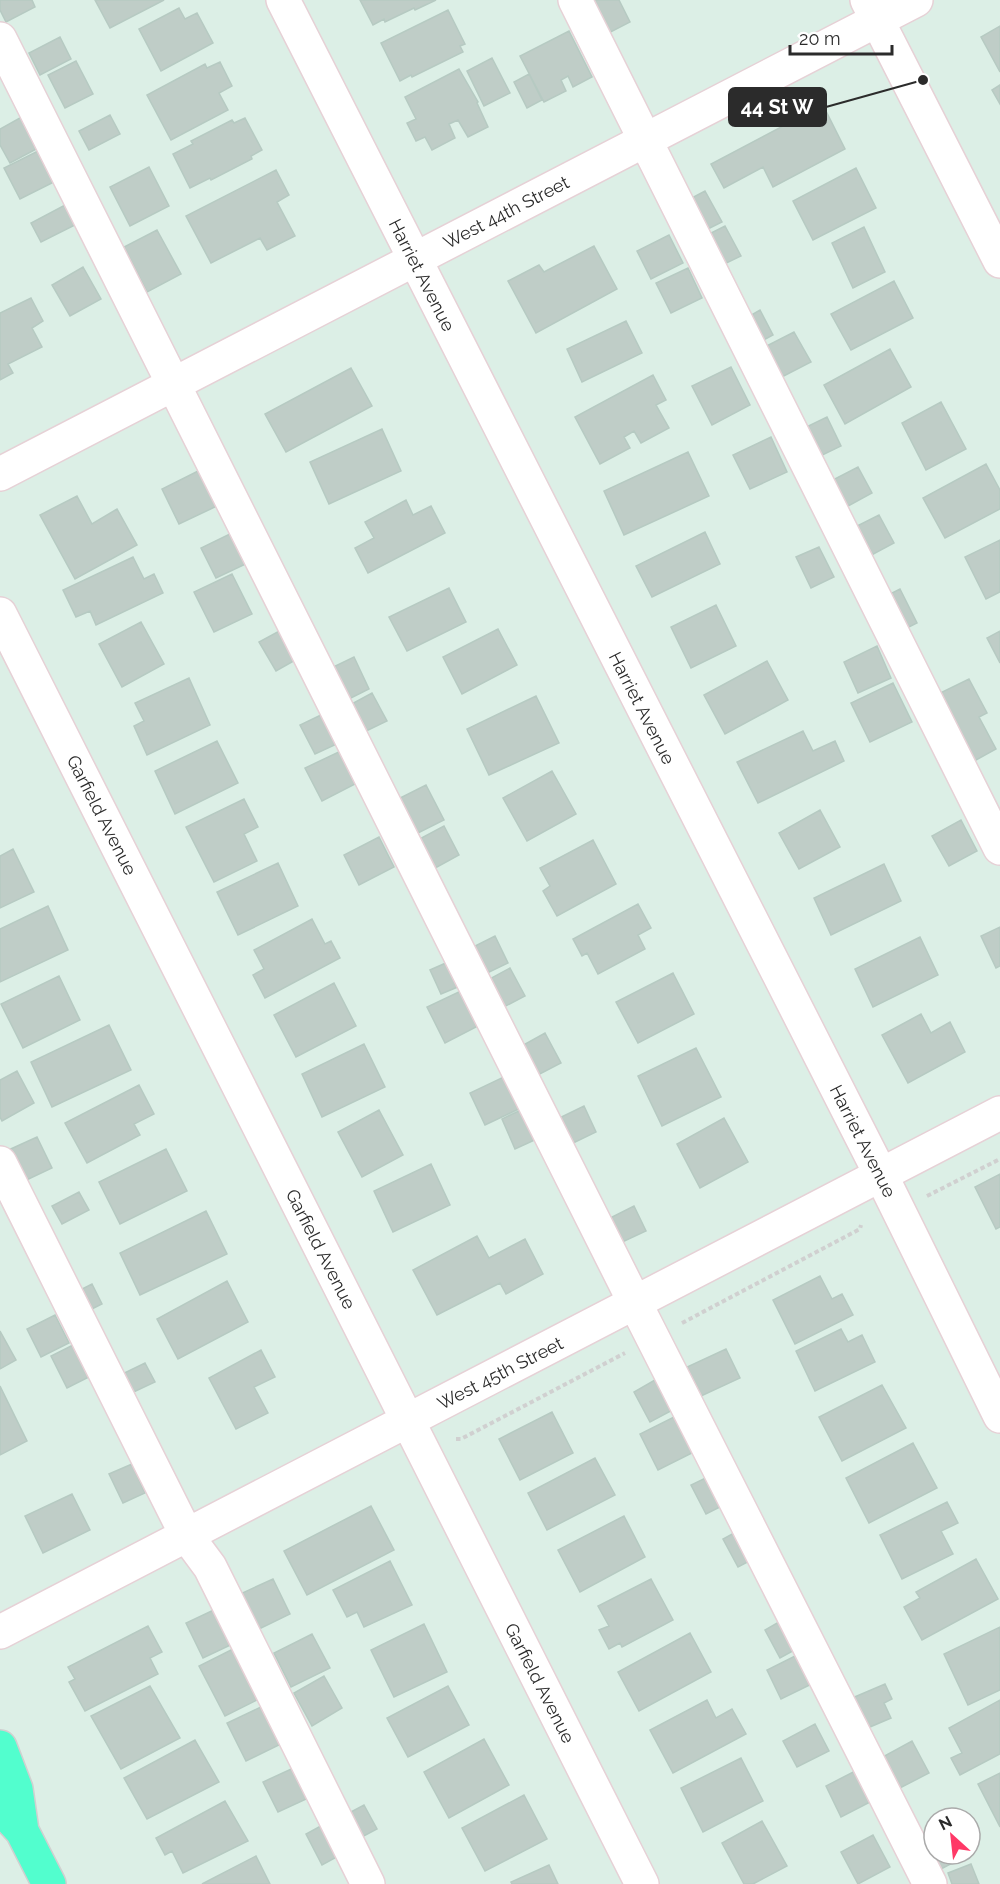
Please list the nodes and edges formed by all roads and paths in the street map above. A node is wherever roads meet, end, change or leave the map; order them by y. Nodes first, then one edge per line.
1 (283, 0) edge
2 (576, 0) edge
3 (916, 0) edge
4 (873, 10) edge
5 (0, 39) edge
6 (646, 140) junction
7 (414, 259) junction
8 (1000, 261) edge
9 (174, 384) junction
10 (0, 474) edge
11 (0, 614) edge
12 (1000, 848) edge
13 (1000, 1113) edge
14 (1000, 1159) edge
15 (0, 1163) edge
16 (881, 1175) junction
17 (917, 1195) dead end
18 (635, 1303) junction
19 (1000, 1416) edge
20 (408, 1421) junction
21 (187, 1536) junction
22 (0, 1632) edge
23 (0, 1747) edge
24 (11, 1819) edge
25 (49, 1884) edge
26 (368, 1884) edge
27 (642, 1884) edge
28 (930, 1884) edge

1 - 7 street, Harriet Avenue
2 - 6 street
3 - 4 street, West 44th Street
4 - 6 street, West 44th Street
4 - 8 street
5 - 9 street
6 - 7 street, West 44th Street
6 - 12 street
7 - 9 street, West 44th Street
7 - 16 street, Harriet Avenue
9 - 10 street, West 44th Street
9 - 18 street
11 - 20 street, Garfield Avenue
13 - 16 street, West 45th Street
14 - 17 path
15 - 21 street
16 - 18 street, West 45th Street
16 - 19 street, Harriet Avenue
18 - 20 street, West 45th Street
18 - 28 street
20 - 21 street, West 45th Street
20 - 27 street, Garfield Avenue
21 - 22 street, West 45th Street
21 - 26 street
23 - 24 main road
24 - 25 main road

